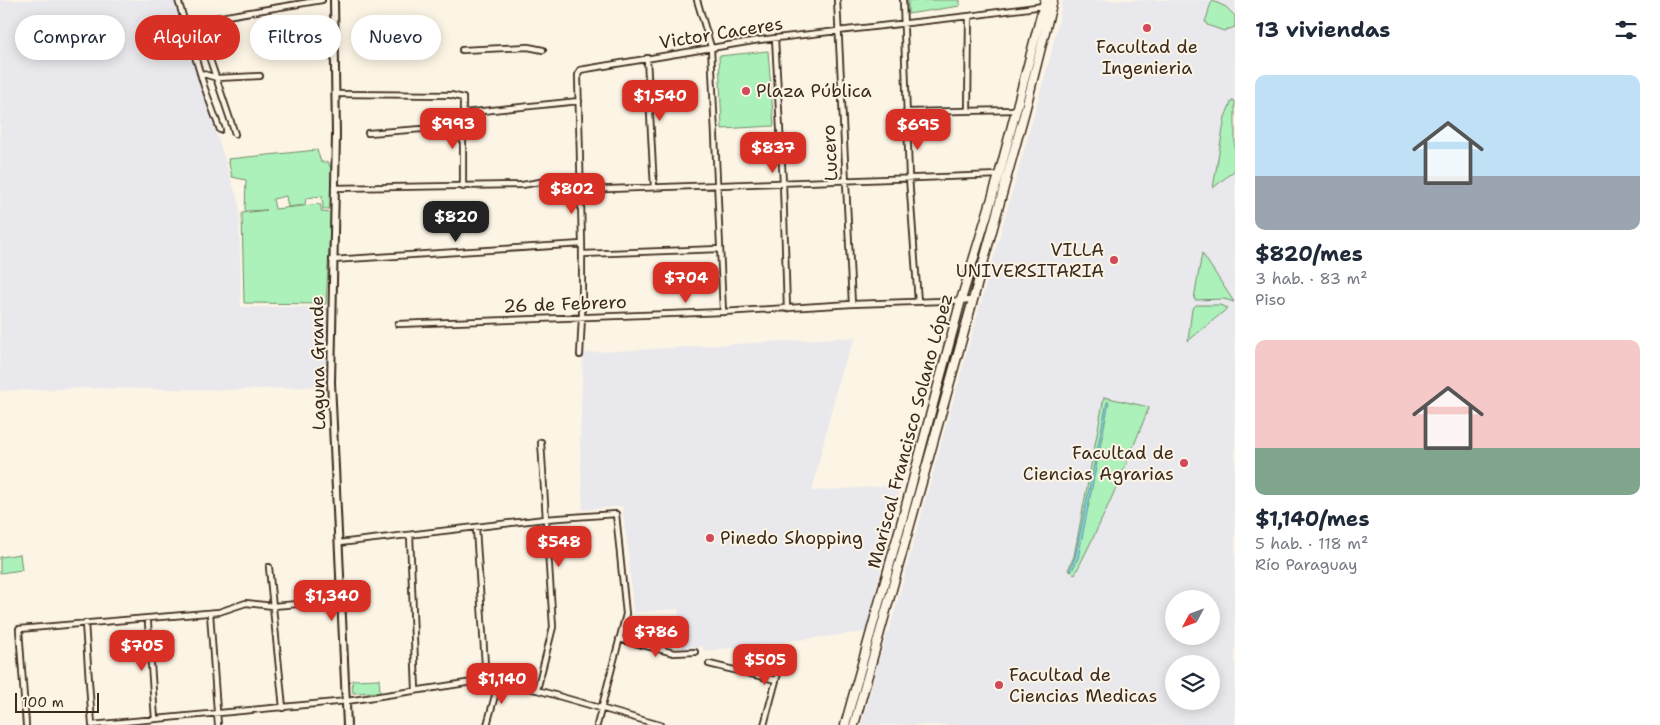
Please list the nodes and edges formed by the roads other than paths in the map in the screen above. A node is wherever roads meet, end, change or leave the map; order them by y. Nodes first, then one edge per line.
1 (178, 0) edge
2 (322, 0) edge
3 (334, 0) edge
4 (697, 0) edge
5 (837, 0) edge
6 (903, 0) edge
7 (1049, 3) edge
8 (183, 15) edge
9 (233, 15) edge
10 (969, 16) junction
11 (904, 23) junction
12 (838, 31) junction
13 (775, 38) junction
14 (711, 47) junction
15 (462, 50) dead end
16 (543, 50) dead end
17 (646, 58) junction
18 (196, 60) edge
19 (211, 60) edge
20 (200, 73) junction
21 (260, 76) dead end
22 (217, 78) junction
23 (336, 94) junction
24 (579, 101) junction
25 (1017, 110) junction
26 (968, 111) junction
27 (906, 112) junction
28 (464, 113) junction
29 (463, 126) junction
30 (220, 130) dead end
31 (368, 133) dead end
32 (235, 134) dead end
33 (1003, 176) junction
34 (909, 177) junction
35 (845, 181) junction
36 (581, 183) junction
37 (783, 183) junction
38 (717, 185) junction
39 (463, 187) junction
40 (334, 188) junction
41 (654, 188) junction
42 (581, 190) junction
43 (582, 244) junction
44 (720, 249) junction
45 (582, 254) junction
46 (332, 260) junction
47 (961, 300) junction
48 (973, 300) junction
49 (918, 302) junction
50 (852, 304) junction
51 (787, 309) junction
52 (723, 312) junction
53 (582, 317) junction
54 (398, 324) dead end
55 (580, 355) dead end
56 (541, 442) dead end
57 (545, 519) junction
58 (476, 528) junction
59 (900, 528) junction
60 (410, 535) junction
61 (339, 543) junction
62 (890, 556) dead end
63 (269, 568) dead end
64 (298, 604) dead end
65 (273, 606) junction
66 (210, 613) junction
67 (84, 623) junction
68 (148, 624) dead end
69 (619, 639) junction
70 (784, 651) dead end
71 (695, 652) dead end
72 (709, 664) dead end
73 (486, 680) junction
74 (776, 680) junction
75 (499, 681) junction
76 (416, 690) junction
77 (537, 690) junction
78 (347, 701) junction
79 (283, 708) junction
80 (602, 709) junction
81 (217, 713) junction
82 (155, 719) junction
83 (26, 725) edge
84 (92, 725) edge
85 (218, 725) edge
86 (347, 725) edge
87 (487, 725) edge
88 (597, 725) edge
89 (660, 725) edge
90 (764, 725) edge
91 (845, 725) edge
92 (854, 725) edge

1 - 8 street
2 - 9 street
3 - 23 main road, Laguna Grande
4 - 14 street
5 - 12 street, Lucero
6 - 11 street
7 - 10 street, Victor Caceres
7 - 25 highway, Mariscal Francisco Solano López
7 - 33 highway
10 - 11 street, Victor Caceres
10 - 26 street
11 - 12 street, Victor Caceres
11 - 27 street
12 - 13 street, Victor Caceres
12 - 35 street, Lucero
13 - 14 street, Victor Caceres
13 - 37 street
14 - 17 street, Victor Caceres
14 - 38 street
15 - 16 street
17 - 24 street, Victor Caceres
17 - 41 street
18 - 20 street
19 - 22 street
20 - 22 street
20 - 30 street
21 - 22 street
22 - 32 street
23 - 28 street
23 - 40 main road, Laguna Grande
24 - 28 street
24 - 36 street
25 - 26 street
25 - 33 highway, Mariscal Francisco Solano López
26 - 27 street
27 - 34 street
28 - 29 street
29 - 31 street
29 - 39 street
33 - 34 street
33 - 47 highway, Mariscal Francisco Solano López
33 - 48 highway
34 - 35 street
34 - 49 street
35 - 37 street
35 - 50 street, Lucero
36 - 39 street
36 - 42 street
37 - 38 street
37 - 51 street
38 - 41 street
38 - 44 street
39 - 40 street
40 - 46 main road, Laguna Grande
41 - 42 street
42 - 43 street
43 - 45 street
43 - 46 street
44 - 45 street
44 - 52 street
45 - 53 street
46 - 61 main road, Laguna Grande
47 - 48 street, 26 de Febrero
47 - 49 street, 26 de Febrero
47 - 59 highway, Mariscal Francisco Solano López
48 - 92 highway
49 - 50 street, 26 de Febrero
50 - 51 street, 26 de Febrero
51 - 52 street, 26 de Febrero
52 - 53 street, 26 de Febrero
53 - 54 street, 26 de Febrero
53 - 55 street
56 - 57 street
57 - 58 street
57 - 69 street
57 - 77 street
58 - 60 street
58 - 73 street
59 - 62 highway
59 - 91 highway, Mariscal Francisco Solano López
60 - 61 street
60 - 76 street
61 - 78 main road, Laguna Grande
63 - 65 street
64 - 65 street
65 - 66 street
65 - 79 street
66 - 67 street
66 - 81 street
67 - 83 street
67 - 84 street
68 - 82 street
69 - 71 street
69 - 80 street
70 - 74 street
72 - 74 street
73 - 75 street
73 - 76 street
74 - 90 street
75 - 77 street
75 - 87 street
76 - 78 street
77 - 80 street
78 - 79 street
78 - 86 main road, Laguna Grande
79 - 81 street
80 - 88 street
80 - 89 street
81 - 82 street
81 - 85 street
82 - 84 street

